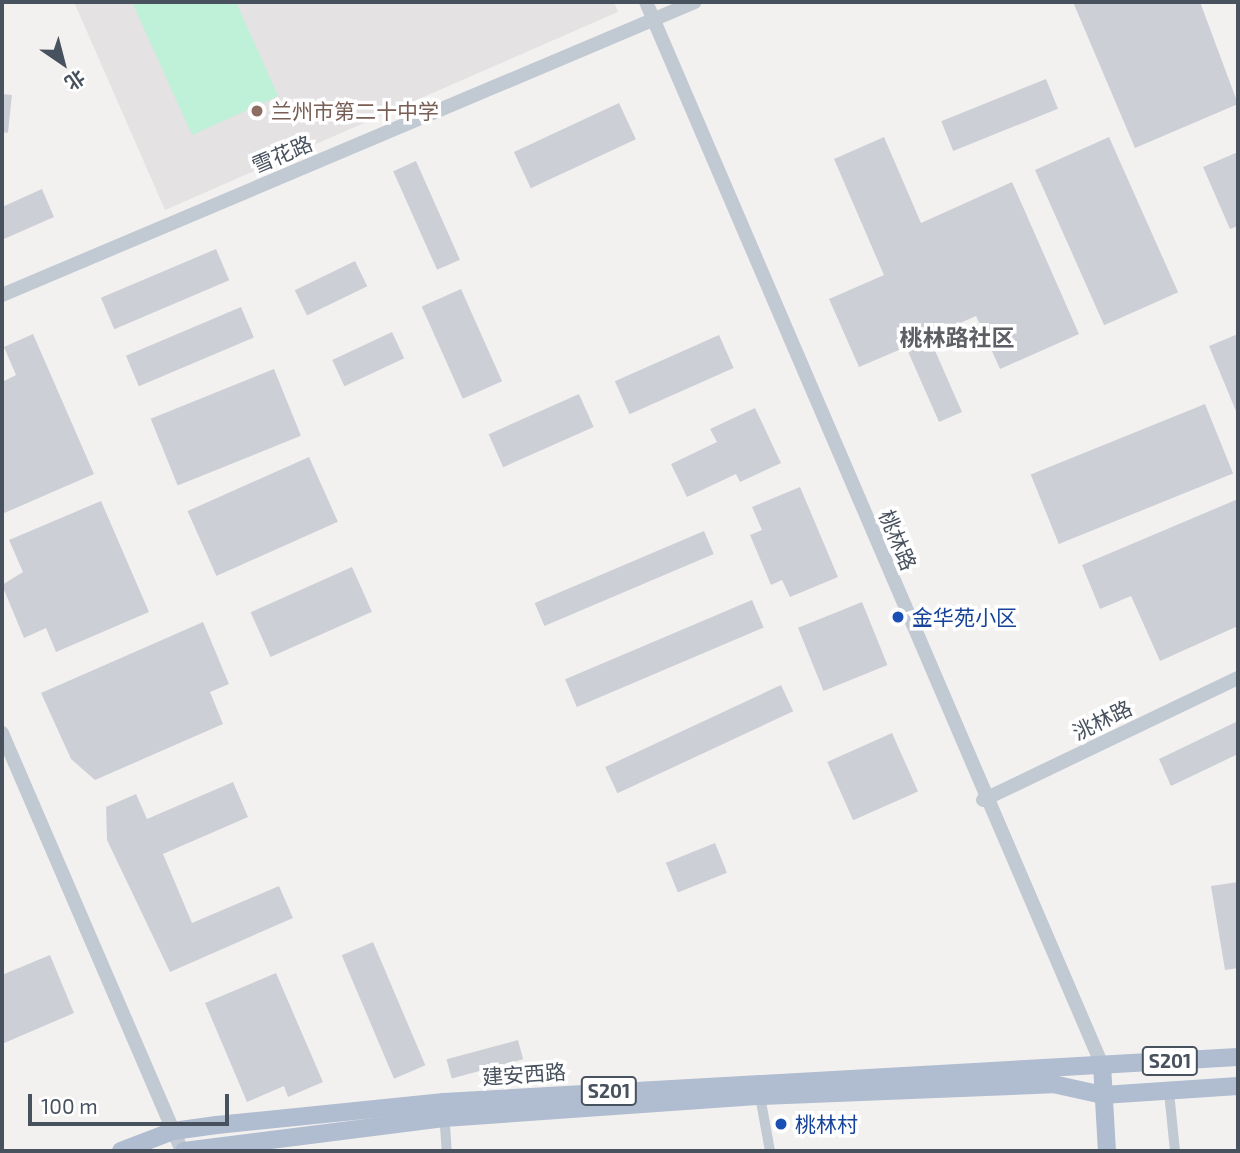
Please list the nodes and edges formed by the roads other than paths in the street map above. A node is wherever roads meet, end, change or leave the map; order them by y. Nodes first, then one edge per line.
1 (646, 2) edge
2 (695, 2) edge
3 (653, 19) junction
4 (2, 295) edge
5 (1238, 678) edge
6 (2, 733) edge
7 (983, 800) junction
8 (1238, 1057) edge
9 (1102, 1065) junction
10 (1238, 1086) edge
11 (1169, 1092) junction
12 (1103, 1095) junction
13 (760, 1097) junction
14 (444, 1110) junction
15 (173, 1132) junction
16 (121, 1151) edge
17 (183, 1151) edge
18 (447, 1151) edge
19 (770, 1151) edge
20 (1098, 1151) edge
21 (1107, 1151) edge
22 (1175, 1151) edge

1 - 3 street, 桃林路
2 - 3 street, 雪花路
3 - 4 street, 雪花路
3 - 7 street, 桃林路
5 - 7 street, 洮林路
6 - 15 street
7 - 9 street, 桃林路
8 - 9 main road, S201
9 - 12 main road, 桃林路
9 - 14 main road, 建安西路 / S201
10 - 11 main road, S201
11 - 12 main road, S201
11 - 22 street
12 - 13 main road, 建安西路 / S201
12 - 20 main road
12 - 21 main road
13 - 14 main road, 建安西路 / S201
13 - 19 street
14 - 15 main road, 建安西路 / S201
14 - 17 main road, 建安西路 / S201
14 - 18 street
15 - 16 main road, 建安西路 / S201
15 - 17 street

